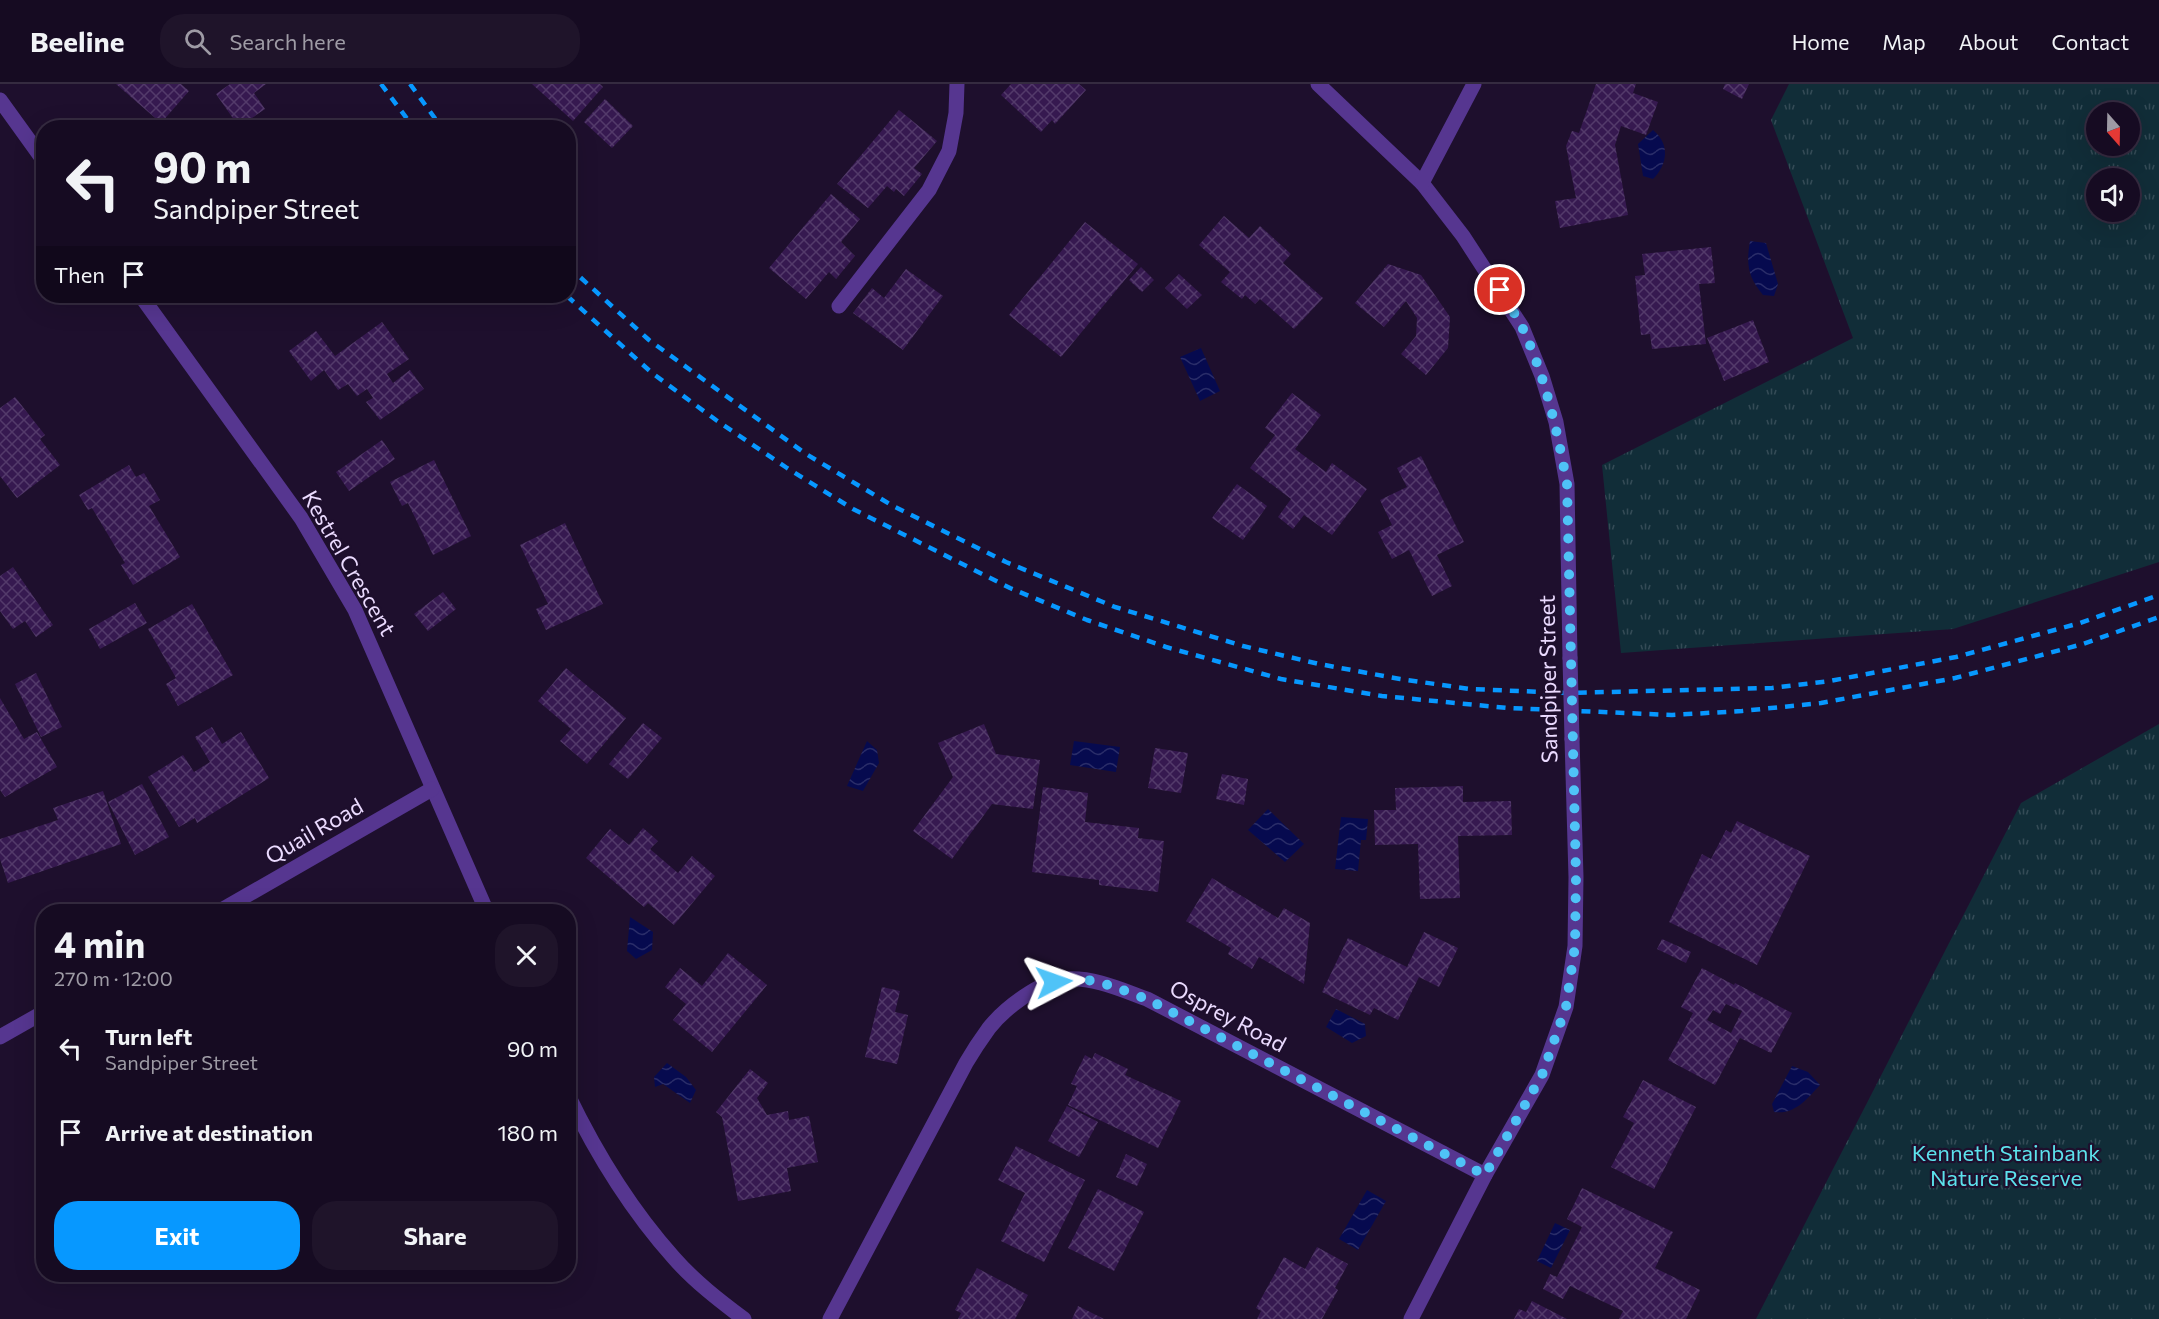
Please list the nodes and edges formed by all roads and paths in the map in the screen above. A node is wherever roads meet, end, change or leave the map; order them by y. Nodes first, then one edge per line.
1 (957, 84) edge
2 (1318, 84) edge
3 (1474, 84) edge
4 (0, 100) edge
5 (36, 150) edge
6 (1422, 183) junction
7 (146, 303) edge
8 (839, 306) dead end
9 (432, 789) junction
10 (232, 904) edge
11 (483, 904) edge
12 (36, 1017) edge
13 (0, 1037) edge
14 (576, 1111) edge
15 (1485, 1175) junction
16 (744, 1319) edge
17 (830, 1319) edge
18 (1411, 1319) edge

1 - 8 street
2 - 6 street, Sandpiper Street
3 - 6 street
4 - 5 street
6 - 15 street, Sandpiper Street, bridge
7 - 9 street, Kestrel Crescent
9 - 10 street, Quail Road
9 - 11 street, Kestrel Crescent
12 - 13 street
14 - 16 street
15 - 17 street, Osprey Road
15 - 18 street, Sandpiper Street

